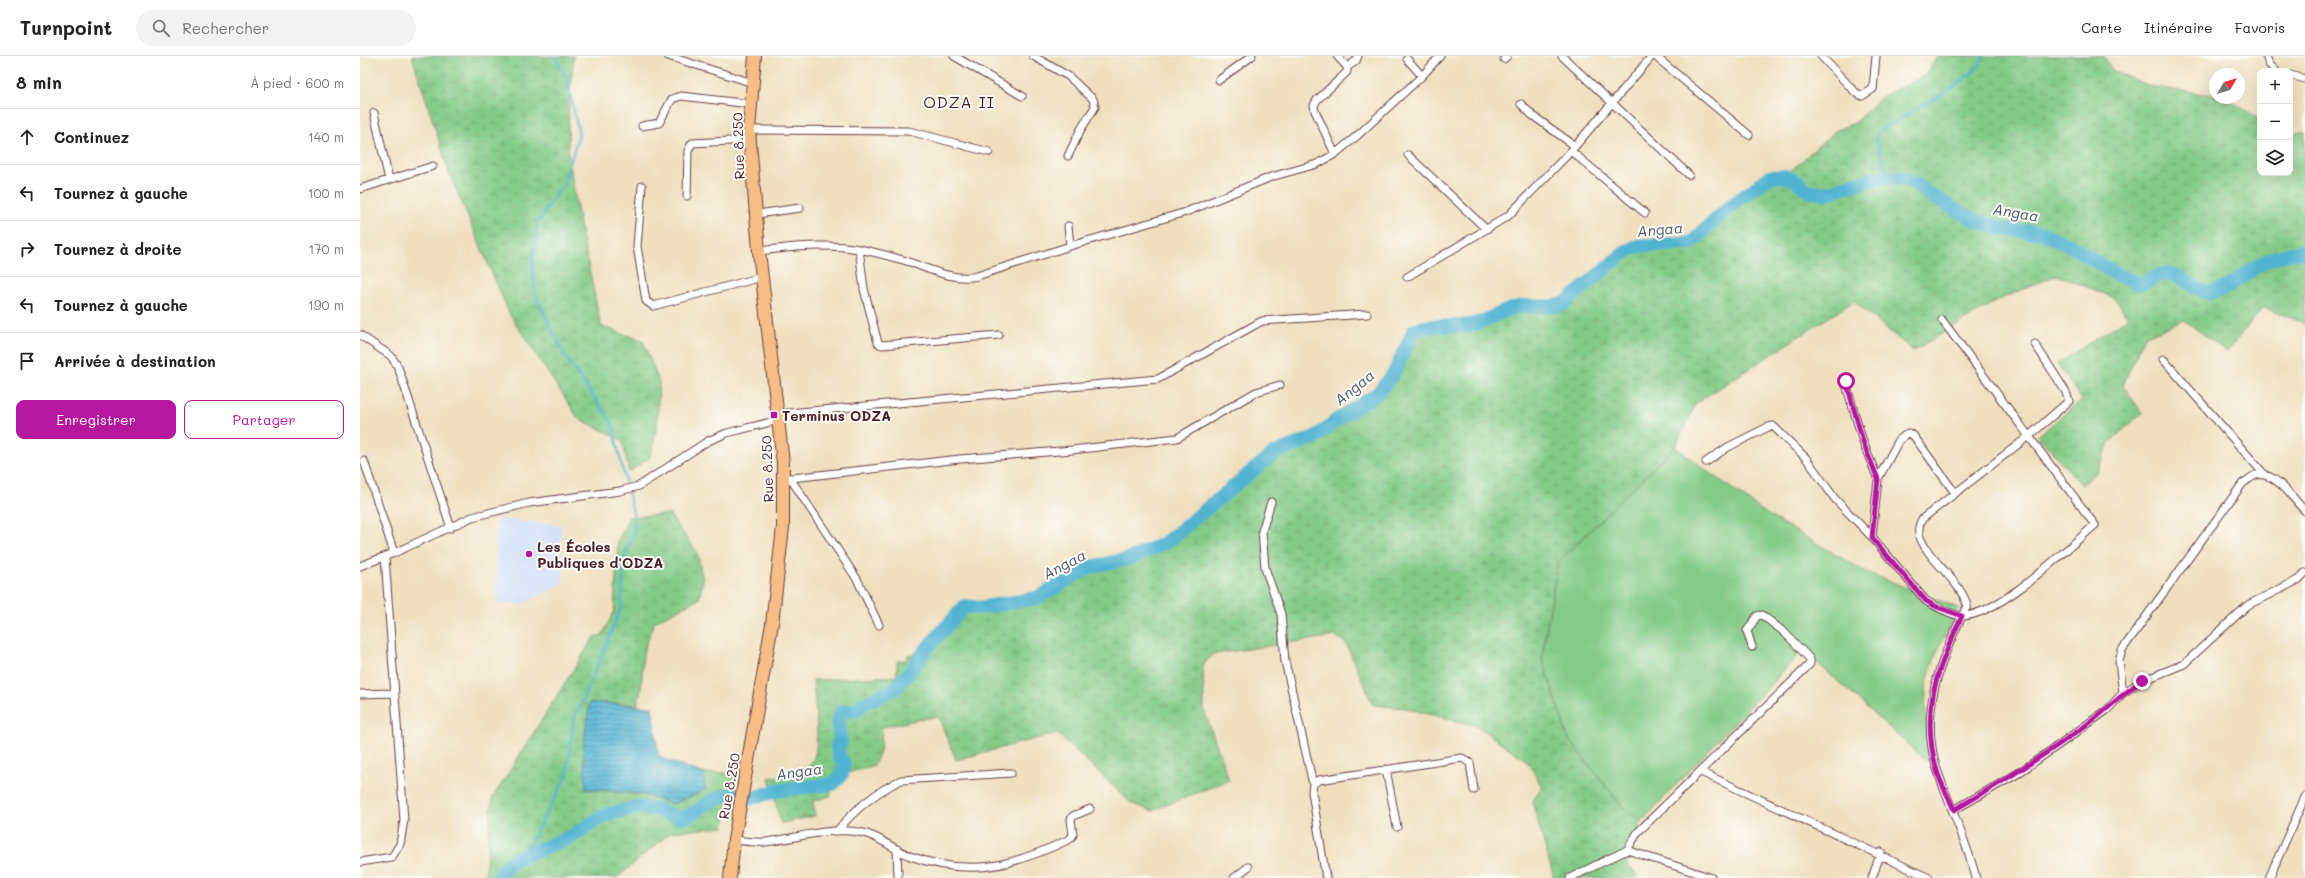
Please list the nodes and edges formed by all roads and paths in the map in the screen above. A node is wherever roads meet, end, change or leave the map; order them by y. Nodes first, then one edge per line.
1 (668, 56) edge
2 (755, 56) edge
3 (954, 56) edge
4 (1033, 56) edge
5 (1252, 56) edge
6 (1337, 56) edge
7 (1358, 56) edge
8 (1440, 56) edge
9 (1562, 56) edge
10 (1652, 56) edge
11 (1655, 56) edge
12 (1821, 56) edge
13 (1876, 56) edge
14 (2266, 56) edge
15 (1407, 59) dead end
16 (1347, 67) junction
17 (2273, 68) edge
18 (1422, 76) junction
19 (2293, 76) edge
20 (2305, 79) edge
21 (1219, 80) dead end
22 (753, 83) junction
23 (1022, 96) dead end
24 (1612, 103) junction
25 (751, 104) junction
26 (1521, 104) dead end
27 (374, 113) dead end
28 (642, 126) dead end
29 (750, 135) junction
30 (1749, 135) dead end
31 (1573, 149) junction
32 (989, 152) dead end
33 (1335, 154) junction
34 (1408, 155) dead end
35 (1068, 156) dead end
36 (433, 166) dead end
37 (1689, 175) dead end
38 (389, 180) junction
39 (642, 186) dead end
40 (360, 189) edge
41 (687, 196) dead end
42 (800, 208) dead end
43 (1645, 213) dead end
44 (757, 214) junction
45 (1068, 226) dead end
46 (1486, 229) junction
47 (1070, 246) junction
48 (859, 249) junction
49 (759, 251) junction
50 (762, 277) junction
51 (1407, 277) dead end
52 (1367, 314) dead end
53 (1942, 320) dead end
54 (360, 335) edge
55 (998, 335) dead end
56 (2035, 344) dead end
57 (2163, 359) dead end
58 (1846, 381) dead end
59 (1280, 385) dead end
60 (779, 417) junction
61 (2030, 436) junction
62 (364, 461) dead end
63 (1706, 462) dead end
64 (2264, 474) junction
65 (787, 479) junction
66 (1878, 479) junction
67 (1955, 493) junction
68 (1271, 502) dead end
69 (2305, 511) edge
70 (451, 528) junction
71 (1872, 538) junction
72 (394, 553) junction
73 (385, 557) junction
74 (360, 566) edge
75 (2304, 575) edge
76 (1962, 616) junction
77 (879, 625) dead end
78 (1752, 647) dead end
79 (395, 693) junction
80 (2123, 693) junction
81 (360, 694) edge
82 (1386, 768) junction
83 (1011, 772) dead end
84 (1701, 772) junction
85 (1313, 784) junction
86 (1474, 790) dead end
87 (2305, 797) edge
88 (1090, 809) dead end
89 (1954, 810) junction
90 (1397, 827) dead end
91 (837, 831) junction
92 (734, 840) junction
93 (897, 849) junction
94 (1627, 850) junction
95 (1881, 853) junction
96 (360, 862) edge
97 (1248, 867) dead end
98 (730, 878) edge
99 (898, 878) edge
100 (1234, 878) edge
101 (1326, 878) edge
102 (1570, 878) edge
103 (1712, 878) edge
104 (1872, 878) edge
105 (1929, 878) edge
106 (1976, 878) edge
107 (2269, 878) edge

1 - 22 street
2 - 22 highway, Rue 8.250
3 - 23 street
4 - 35 street
5 - 21 street
6 - 16 street
7 - 16 street
8 - 18 street
9 - 24 street
10 - 24 street
11 - 30 street
12 - 13 street
14 - 17 street
15 - 18 street
16 - 33 street
18 - 33 street
19 - 20 street
22 - 25 highway, Rue 8.250
24 - 31 street
24 - 37 street
25 - 28 street
25 - 29 highway, Rue 8.250
26 - 31 street
27 - 38 street
29 - 32 street
29 - 41 street
29 - 44 highway, Rue 8.250
31 - 43 street
31 - 46 street
33 - 47 street
34 - 46 street
36 - 38 street
38 - 40 street
39 - 50 street
42 - 44 street
44 - 49 highway, Rue 8.250
45 - 47 street
46 - 51 street
47 - 48 street
48 - 49 street
48 - 55 street
49 - 50 highway, Rue 8.250
50 - 60 highway, Rue 8.250
52 - 60 street
53 - 61 street
54 - 70 street
56 - 61 street
57 - 64 street
58 - 66 street
59 - 65 street
60 - 65 highway, Rue 8.250
60 - 70 street
61 - 67 street
61 - 76 street
62 - 72 street
63 - 71 street
64 - 69 street
64 - 80 street
65 - 77 street
65 - 92 highway, Rue 8.250
66 - 67 street
66 - 71 street
67 - 76 street
68 - 85 street
70 - 72 street
71 - 76 street
72 - 73 street
73 - 74 street
73 - 79 street
75 - 80 street
76 - 89 street
78 - 84 street
79 - 81 street
79 - 96 street
80 - 89 street
82 - 85 street
82 - 86 street
82 - 90 street
83 - 91 street
84 - 94 street
84 - 95 street
85 - 101 street
87 - 107 street
88 - 93 street
89 - 106 street
91 - 92 street
91 - 93 street
92 - 98 highway, Rue 8.250
93 - 99 street
94 - 102 street
94 - 103 street
95 - 104 street
95 - 105 street
97 - 100 street

